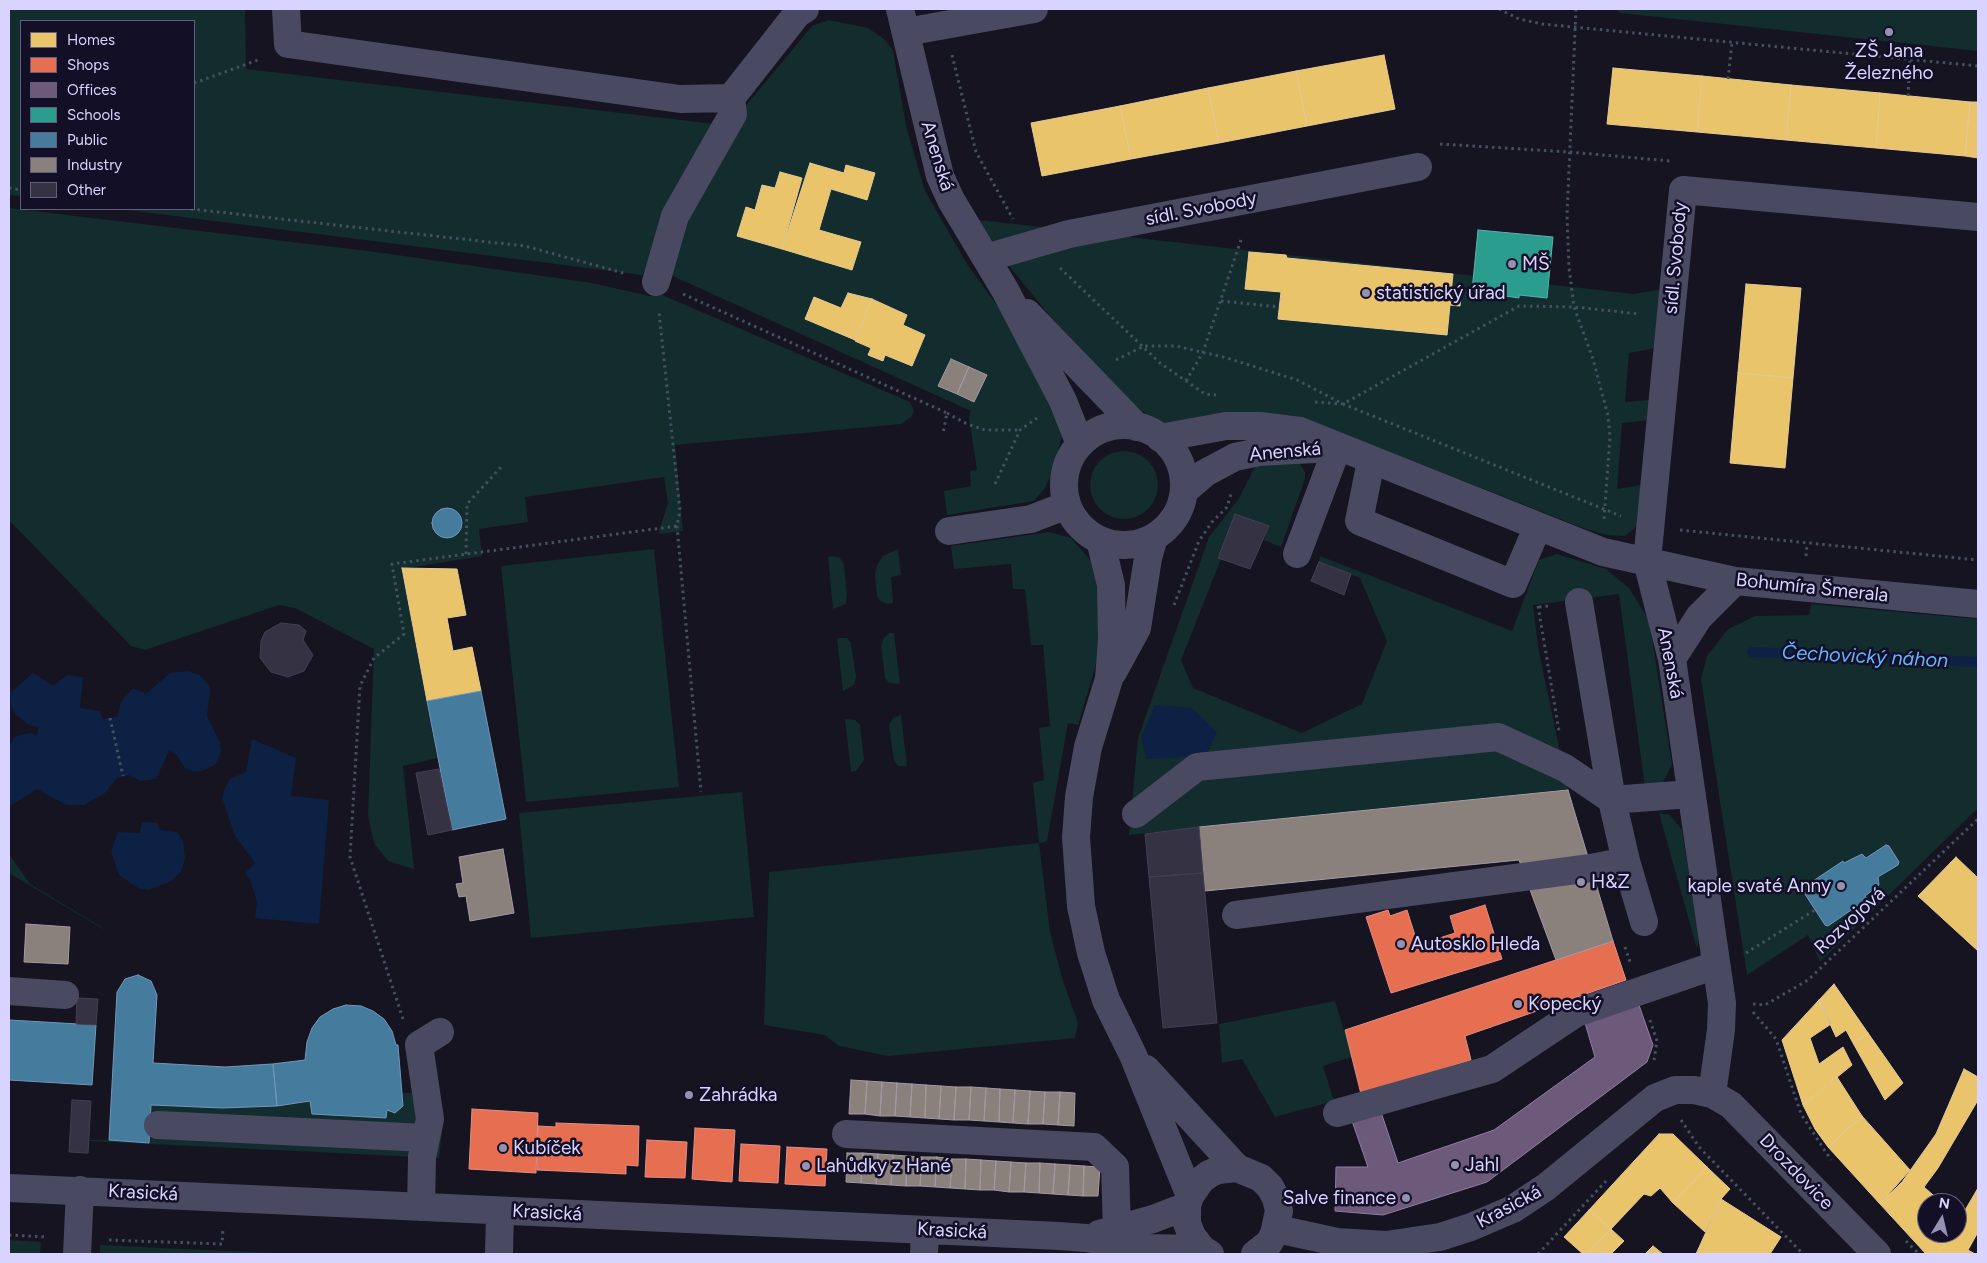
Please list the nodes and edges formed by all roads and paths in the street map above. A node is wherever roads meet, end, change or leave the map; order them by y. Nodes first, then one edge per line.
1 (286, 9) edge
2 (805, 9) edge
3 (1034, 9) edge
4 (1499, 9) edge
5 (1576, 9) edge
6 (903, 21) edge
7 (946, 26) junction
8 (1574, 26) junction
9 (1732, 43) junction
10 (288, 44) junction
11 (1910, 59) junction
12 (1978, 66) edge
13 (1728, 79) dead end
14 (195, 83) edge
15 (1908, 96) dead end
16 (731, 98) junction
17 (1438, 144) dead end
18 (1569, 152) junction
19 (1676, 162) dead end
20 (1418, 167) dead end
21 (195, 209) edge
22 (1978, 217) edge
23 (1241, 240) dead end
24 (1032, 244) junction
25 (986, 258) junction
26 (656, 282) junction
27 (1005, 290) junction
28 (1221, 301) junction
29 (1574, 306) junction
30 (1279, 307) dead end
31 (1670, 317) junction
32 (1144, 346) junction
33 (1203, 352) junction
34 (1114, 361) dead end
35 (1186, 381) junction
36 (1205, 394) dead end
37 (1343, 404) junction
38 (947, 413) junction
39 (1148, 432) junction
40 (943, 433) dead end
41 (1080, 444) junction
42 (1337, 448) junction
43 (1371, 461) junction
44 (502, 466) dead end
45 (996, 484) dead end
46 (1184, 491) junction
47 (1067, 505) junction
48 (1604, 510) junction
49 (677, 526) junction
50 (1538, 526) junction
51 (1650, 527) junction
52 (949, 531) dead end
53 (1154, 537) junction
54 (1100, 540) junction
55 (1808, 544) junction
56 (466, 554) junction
57 (1297, 554) dead end
58 (1978, 560) edge
59 (1647, 561) junction
60 (1735, 581) junction
61 (1803, 588) junction
62 (1579, 602) dead end
63 (1978, 604) edge
64 (1672, 659) junction
65 (1109, 679) junction
66 (110, 718) dead end
67 (123, 776) dead end
68 (701, 792) dead end
69 (1690, 794) junction
70 (1612, 800) junction
71 (1136, 814) dead end
72 (1978, 819) edge
73 (1626, 861) junction
74 (1815, 910) dead end
75 (1236, 915) dead end
76 (1644, 922) dead end
77 (1727, 961) junction
78 (9, 991) edge
79 (65, 995) dead end
80 (430, 1038) joint
81 (1133, 1055) junction
82 (1664, 1094) junction
83 (1712, 1094) junction
84 (1337, 1113) dead end
85 (1682, 1120) junction
86 (158, 1124) dead end
87 (1674, 1124) dead end
88 (846, 1134) dead end
89 (426, 1138) junction
90 (1834, 1165) dead end
91 (1237, 1168) junction
92 (1610, 1177) dead end
93 (9, 1188) edge
94 (80, 1190) junction
95 (225, 1197) junction
96 (1188, 1201) junction
97 (421, 1207) junction
98 (500, 1211) junction
99 (1277, 1229) junction
100 (1117, 1230) junction
101 (1899, 1234) dead end
102 (9, 1236) edge
103 (1086, 1238) junction
104 (924, 1242) edge
105 (78, 1246) edge
106 (1382, 1249) edge
107 (1862, 1250) edge
108 (1206, 1252) edge
109 (498, 1254) edge
110 (1258, 1254) edge
111 (1538, 1254) edge
112 (1803, 1254) edge
113 (1919, 1254) edge

1 - 10 street
2 - 16 street
3 - 7 street
4 - 8 path
5 - 8 path
6 - 7 street
6 - 25 street, Anenská
7 - 24 path
8 - 9 path
8 - 18 path
9 - 11 path
9 - 13 path
10 - 14 path
10 - 16 street
11 - 12 path
11 - 15 path
16 - 26 street
17 - 18 path
18 - 19 path
18 - 29 path
20 - 24 street, sídl. Svobody
21 - 26 path
22 - 31 street, sídl. Svobody
23 - 28 path
24 - 25 street, sídl. Svobody
24 - 32 path
25 - 27 street, Anenská
26 - 38 path
26 - 49 path
27 - 39 street, Anenská
27 - 41 street, Anenská
28 - 30 path
28 - 33 path
29 - 31 path
29 - 37 path
29 - 48 path
31 - 51 street, sídl. Svobody
32 - 33 path
32 - 34 path
32 - 35 path
33 - 35 path
33 - 37 path
35 - 36 path
37 - 48 path
38 - 40 path
38 - 45 path
39 - 41 street, Anenská
39 - 42 street, Anenská
39 - 46 street, Anenská
41 - 47 street, Anenská
42 - 43 street, Anenská
42 - 46 street, Anenská
42 - 57 street
43 - 50 street, Anenská
43 - 50 street
44 - 56 path
46 - 53 street, Anenská
47 - 52 street
47 - 54 street, Anenská
48 - 51 path
49 - 56 path
49 - 68 path
50 - 59 street, Anenská
51 - 55 path
51 - 59 street, sídl. Svobody
53 - 54 street, Anenská
53 - 65 street
54 - 65 street
55 - 58 path
55 - 61 path
56 - 80 path
59 - 60 street, Bohumíra Šmerala
59 - 64 street, Anenská
60 - 61 street, Bohumíra Šmerala
60 - 64 street
61 - 63 street, Bohumíra Šmerala
62 - 70 street
64 - 69 street, Anenská
65 - 81 street
66 - 67 path
69 - 70 street
69 - 77 street, Anenská
70 - 71 street
70 - 73 street
72 - 90 path, Rozvojová
73 - 75 street
73 - 76 street
74 - 77 path
77 - 83 street, Anenská
77 - 84 street
78 - 79 street
80 - 89 street
81 - 91 street
81 - 96 street
82 - 83 street, Krasická
82 - 85 path
82 - 106 street, Krasická
83 - 107 street, Drozdovice
85 - 87 path
85 - 112 path
86 - 89 street
88 - 100 street
89 - 97 street
91 - 96 street
91 - 99 street
92 - 111 path
93 - 94 street, Krasická
94 - 95 street, Krasická
94 - 105 street
95 - 97 street, Krasická
95 - 105 path
96 - 100 street, Krasická
96 - 108 street, Krasická
97 - 98 street, Krasická
98 - 104 street, Krasická
98 - 109 street
99 - 106 street, Krasická
99 - 110 street
100 - 103 street, Krasická
101 - 113 path
102 - 105 path
103 - 104 street, Krasická
103 - 108 street, Krasická

